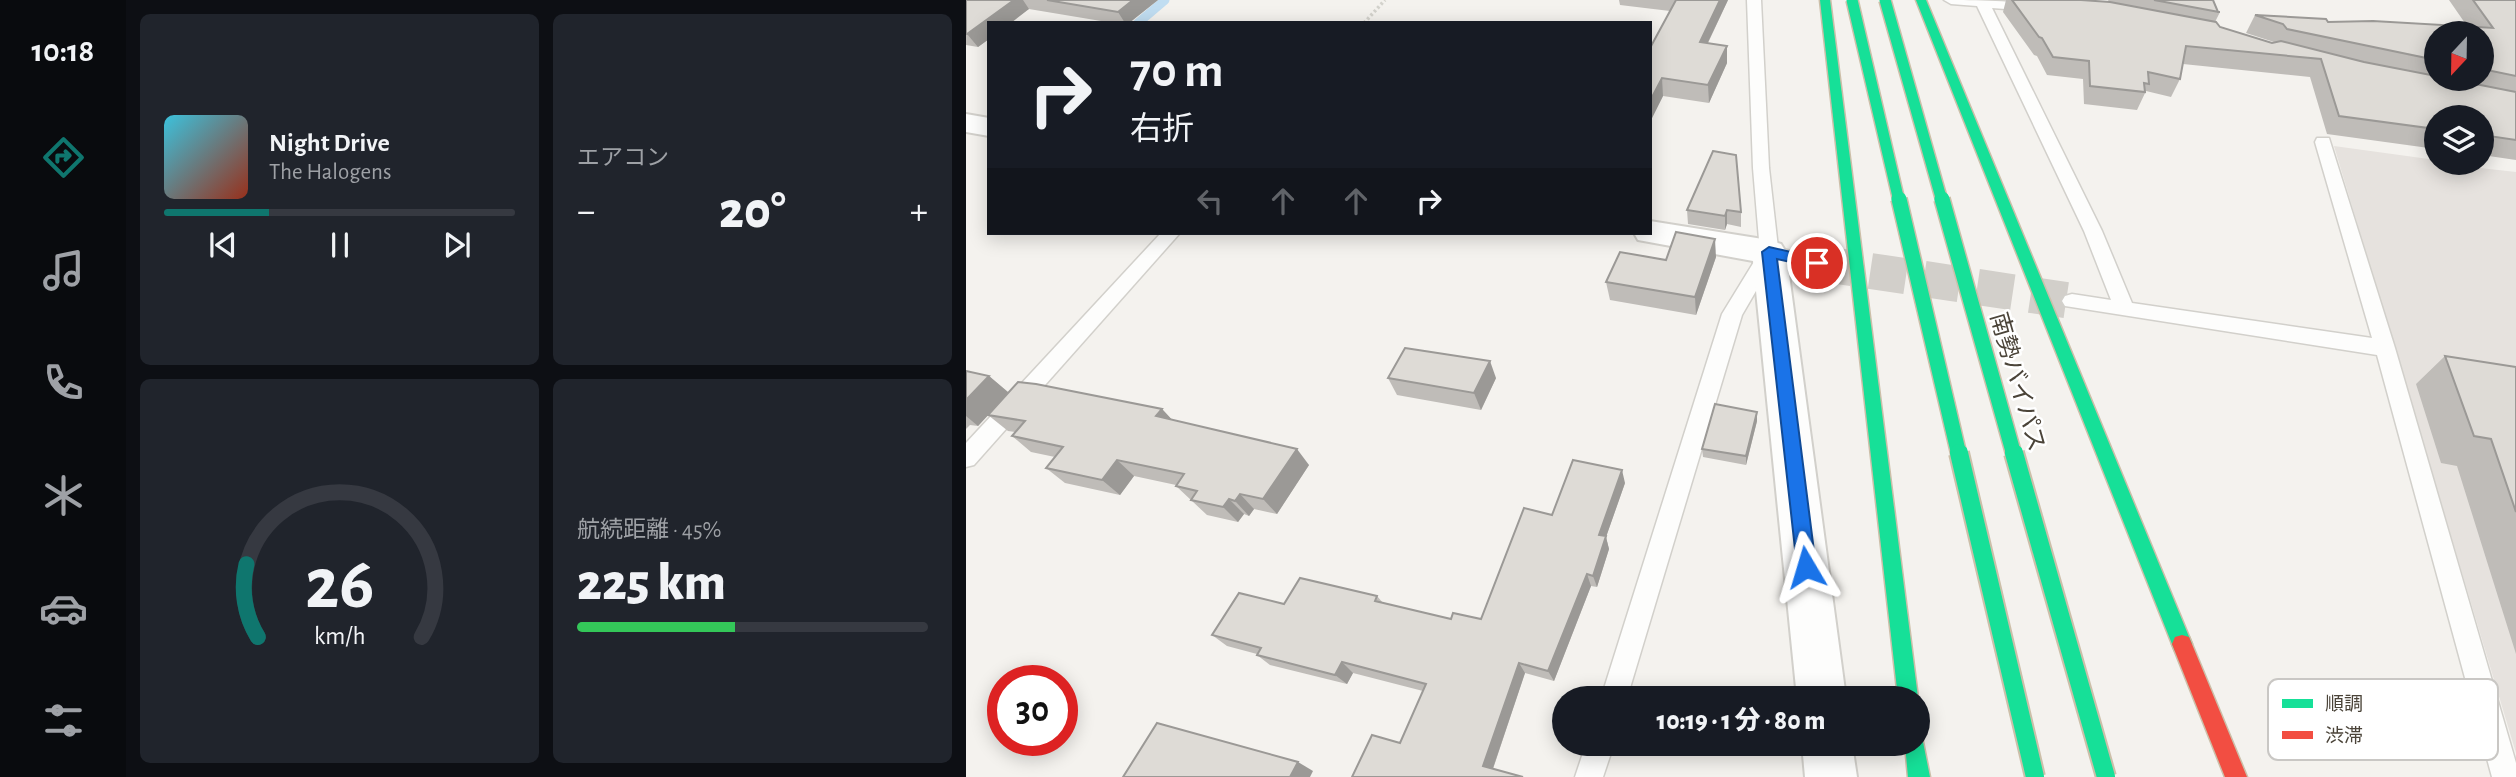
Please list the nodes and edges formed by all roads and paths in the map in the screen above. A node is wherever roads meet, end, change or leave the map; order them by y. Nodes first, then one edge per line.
1 (1384, 0) edge
2 (1754, 0) edge
3 (1825, 0) edge
4 (1852, 0) edge
5 (1885, 0) edge
6 (1921, 0) edge
7 (1951, 0) edge
8 (1981, 2) edge
9 (2049, 8) edge
10 (1366, 21) edge
11 (966, 123) edge
12 (987, 127) edge
13 (2323, 142) dead end
14 (1652, 232) edge
15 (1169, 235) edge
16 (1769, 252) junction
17 (1817, 263) tunnel mouth
18 (2073, 301) tunnel mouth
19 (2124, 308) junction
20 (2385, 348) junction
21 (966, 458) edge
22 (2478, 679) edge
23 (1618, 686) edge
24 (1821, 686) edge
25 (1907, 686) edge
26 (2498, 749) edge
27 (1596, 756) edge
28 (1828, 756) edge
29 (1916, 756) edge
30 (1590, 777) edge
31 (1831, 777) edge
32 (1919, 777) edge
33 (2035, 777) edge
34 (2106, 777) edge
35 (2236, 777) edge
36 (2506, 777) edge

1 - 10 path
2 - 16 lane
3 - 25 highway
4 - 33 highway, bridge
5 - 34 highway, 南勢バイパス, bridge
6 - 35 highway
7 - 8 lane
8 - 9 lane
8 - 19 lane
11 - 12 street
13 - 20 lane
14 - 16 street
15 - 21 lane
16 - 17 lane
16 - 23 lane
16 - 24 street
18 - 19 lane
19 - 20 lane
20 - 22 lane
26 - 36 lane
27 - 30 lane
28 - 31 street
29 - 32 highway

